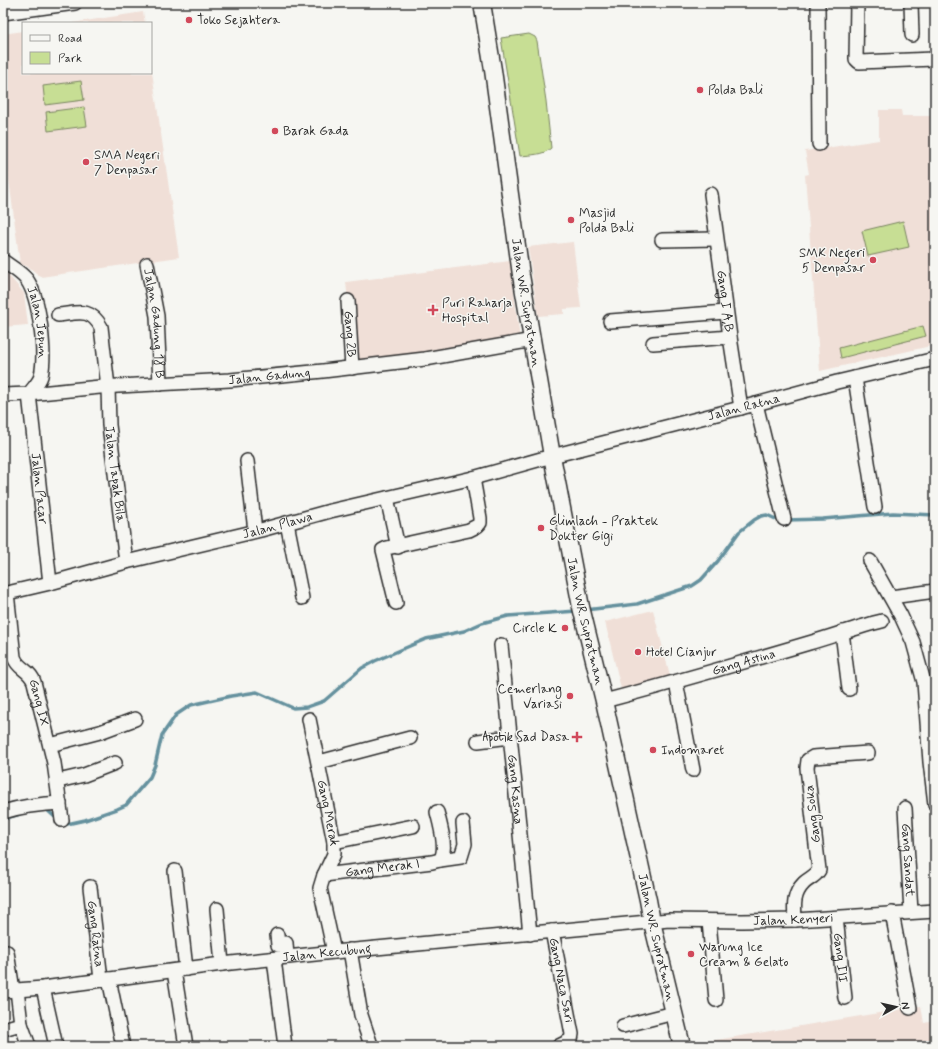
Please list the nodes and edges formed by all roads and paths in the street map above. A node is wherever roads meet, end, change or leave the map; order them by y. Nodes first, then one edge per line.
1 (75, 3) edge
2 (482, 3) edge
3 (818, 3) edge
4 (857, 3) edge
5 (911, 3) edge
6 (3, 13) edge
7 (912, 36) dead end
8 (934, 59) dead end
9 (819, 144) dead end
10 (711, 194) dead end
11 (716, 239) junction
12 (662, 240) dead end
13 (3, 261) edge
14 (148, 264) dead end
15 (348, 301) dead end
16 (726, 312) junction
17 (58, 315) dead end
18 (610, 321) dead end
19 (730, 337) junction
20 (533, 340) junction
21 (653, 343) dead end
22 (935, 359) edge
23 (352, 368) junction
24 (855, 378) junction
25 (160, 384) junction
26 (108, 386) junction
27 (3, 394) edge
28 (29, 394) junction
29 (756, 404) junction
30 (740, 408) junction
31 (552, 456) junction
32 (247, 461) dead end
33 (474, 478) junction
34 (387, 498) junction
35 (875, 507) dead end
36 (784, 519) dead end
37 (287, 523) junction
38 (255, 532) junction
39 (398, 547) junction
40 (870, 561) dead end
41 (126, 562) junction
42 (50, 583) junction
43 (935, 590) edge
44 (5, 593) edge
45 (891, 597) junction
46 (302, 598) dead end
47 (396, 603) dead end
48 (882, 621) dead end
49 (842, 632) junction
50 (501, 645) dead end
51 (676, 682) junction
52 (930, 682) edge
53 (849, 689) dead end
54 (604, 701) junction
55 (135, 719) dead end
56 (309, 719) dead end
57 (510, 737) junction
58 (410, 738) dead end
59 (478, 741) dead end
60 (50, 745) junction
61 (868, 753) dead end
62 (319, 762) junction
63 (115, 763) dead end
64 (693, 770) dead end
65 (58, 782) junction
66 (60, 803) junction
67 (935, 804) edge
68 (904, 808) dead end
69 (3, 812) edge
70 (437, 812) dead end
71 (62, 820) dead end
72 (463, 823) dead end
73 (413, 826) dead end
74 (334, 842) junction
75 (440, 860) junction
76 (175, 871) dead end
77 (324, 875) junction
78 (90, 887) dead end
79 (217, 909) dead end
80 (935, 911) edge
81 (911, 912) junction
82 (892, 913) junction
83 (836, 918) junction
84 (795, 920) junction
85 (709, 921) junction
86 (652, 922) junction
87 (552, 931) junction
88 (530, 934) junction
89 (277, 935) dead end
90 (350, 950) junction
91 (6, 952) dead end
92 (334, 952) junction
93 (281, 958) junction
94 (222, 964) junction
95 (180, 970) junction
96 (105, 979) junction
97 (43, 988) junction
98 (11, 990) edge
99 (845, 998) dead end
100 (716, 1000) dead end
101 (910, 1008) dead end
102 (674, 1013) junction
103 (21, 1024) junction
104 (623, 1026) dead end
105 (3, 1029) edge
106 (370, 1045) dead end
107 (29, 1046) edge
108 (56, 1046) edge
109 (123, 1046) edge
110 (186, 1046) edge
111 (285, 1046) edge
112 (559, 1046) edge
113 (682, 1046) edge

1 - 6 street
2 - 20 main road, Jalan WR. Supratman
3 - 9 street
4 - 8 street
5 - 7 street
10 - 11 street, Gang I A,B
11 - 12 street
11 - 16 street, Gang I A,B
13 - 28 street, Jalan Jepun
14 - 25 street, Jalan Gadung 18 B
15 - 23 street, Gang 2B
16 - 18 street
16 - 19 street, Gang I A,B
17 - 26 street, Jalan Tapak Bila
19 - 21 street
19 - 30 street, Gang I A,B
20 - 23 street, Jalan Gadung
20 - 31 main road, Jalan WR. Supratman
22 - 24 street, Jalan Ratna
23 - 25 street, Jalan Gadung
24 - 29 street, Jalan Ratna
24 - 35 street
25 - 26 street, Jalan Gadung
26 - 28 street, Jalan Gadung
26 - 41 street, Jalan Tapak Bila
27 - 28 street, Jalan Gadung
28 - 42 street, Jalan Pacar
29 - 30 street, Jalan Ratna
29 - 36 street
30 - 31 street, Jalan Ratna
31 - 33 street, Jalan Plawa
31 - 54 main road, Jalan WR. Supratman
32 - 38 street
33 - 34 street, Jalan Plawa
33 - 39 street
34 - 37 street, Jalan Plawa
34 - 39 street
37 - 38 street, Jalan Plawa
37 - 46 street
38 - 41 street, Jalan Plawa
39 - 47 street
40 - 45 street
41 - 42 street, Jalan Plawa
42 - 44 street, Jalan Plawa
43 - 45 street
44 - 60 street, Gang IX
45 - 52 street
48 - 49 street, Gang Astina
49 - 51 street, Gang Astina
49 - 53 street
50 - 57 street, Gang Kasna
51 - 54 street, Gang Astina
51 - 64 street
52 - 67 street
54 - 86 main road, Jalan WR. Supratman
55 - 60 street
56 - 62 street, Gang Merak
57 - 59 street
57 - 88 street, Gang Kasna
58 - 62 street
60 - 65 street, Gang IX
61 - 84 street, Gang Soka
62 - 74 street, Gang Merak
63 - 65 street
65 - 66 street, Gang IX
66 - 69 street
66 - 71 street, Gang IX
68 - 81 street, Gang Sandat
70 - 75 street
72 - 75 street, Gang Merak I
73 - 74 street
74 - 77 street, Gang Merak
75 - 77 street, Gang Merak I
76 - 95 street
77 - 92 street, Gang Merak
78 - 96 street, Gang Ratna
79 - 94 street
80 - 81 street, Jalan Kenyeri
81 - 82 street, Jalan Kenyeri
82 - 83 street, Jalan Kenyeri
82 - 101 street
83 - 84 street, Jalan Kenyeri
83 - 99 street, Gang III
84 - 85 street, Jalan Kenyeri
85 - 86 street, Jalan Kenyeri
85 - 100 street
86 - 87 street, Jalan Kecubung
86 - 102 main road, Jalan WR. Supratman
87 - 88 street, Jalan Kecubung
87 - 112 street, Gang Naca Sari
88 - 90 street, Jalan Kecubung
89 - 93 street
90 - 92 street, Jalan Kecubung
90 - 106 street
91 - 98 street
92 - 93 street, Jalan Kecubung
93 - 94 street, Jalan Kecubung
93 - 111 street
94 - 95 street, Jalan Kecubung
95 - 96 street, Jalan Kecubung
95 - 110 street
96 - 97 street, Jalan Kecubung
96 - 109 street, Gang Ratna
97 - 98 street, Jalan Kecubung
97 - 108 street
98 - 103 street
102 - 104 street
102 - 113 main road, Jalan WR. Supratman
103 - 105 street
103 - 107 street

